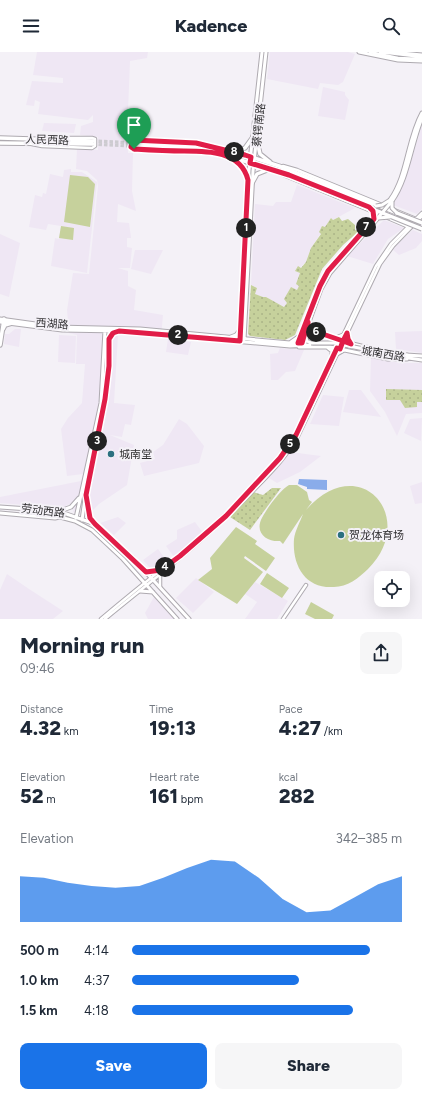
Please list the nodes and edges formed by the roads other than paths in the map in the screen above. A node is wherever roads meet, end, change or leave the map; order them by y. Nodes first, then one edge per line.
1 (262, 52) edge
2 (266, 52) edge
3 (359, 52) edge
4 (370, 52) edge
5 (380, 52) edge
6 (391, 52) edge
7 (422, 58) edge
8 (422, 113) edge
9 (422, 118) edge
10 (253, 137) junction
11 (0, 138) edge
12 (29, 139) junction
13 (257, 141) junction
14 (0, 143) edge
15 (29, 144) junction
16 (215, 148) junction
17 (197, 150) junction
18 (233, 152) junction
19 (231, 157) junction
20 (253, 158) junction
21 (250, 163) junction
22 (254, 165) junction
23 (276, 166) junction
24 (269, 170) junction
25 (276, 172) junction
26 (288, 173) junction
27 (248, 180) junction
28 (252, 183) junction
29 (391, 201) junction
30 (376, 206) junction
31 (369, 207) junction
32 (384, 208) junction
33 (381, 212) junction
34 (397, 213) junction
35 (421, 215) edge
36 (390, 217) junction
37 (411, 217) junction
38 (375, 219) junction
39 (417, 219) junction
40 (400, 223) junction
41 (422, 223) edge
42 (410, 227) junction
43 (422, 229) edge
44 (404, 231) junction
45 (2, 320) edge
46 (308, 322) junction
47 (12, 323) junction
48 (107, 327) junction
49 (241, 328) junction
50 (2, 330) junction
51 (95, 331) junction
52 (105, 331) junction
53 (109, 331) junction
54 (119, 331) junction
55 (244, 331) junction
56 (304, 333) junction
57 (345, 334) junction
58 (230, 337) junction
59 (334, 338) junction
60 (107, 339) junction
61 (242, 340) junction
62 (254, 340) junction
63 (342, 341) junction
64 (289, 343) junction
65 (311, 344) junction
66 (351, 344) junction
67 (0, 345) edge
68 (299, 345) junction
69 (325, 347) junction
70 (338, 348) junction
71 (347, 350) junction
72 (337, 354) junction
73 (422, 356) edge
74 (408, 357) junction
75 (332, 358) junction
76 (422, 360) edge
77 (82, 493) junction
78 (86, 495) junction
79 (0, 507) edge
80 (58, 511) junction
81 (0, 513) edge
82 (77, 517) junction
83 (82, 519) junction
84 (75, 521) junction
85 (81, 524) junction
86 (95, 524) junction
87 (161, 570) junction
88 (146, 572) junction
89 (138, 576) junction
90 (160, 576) junction
91 (153, 579) junction
92 (146, 584) junction
93 (306, 585) dead end
94 (160, 587) junction
95 (139, 590) junction
96 (153, 592) junction
97 (101, 619) edge
98 (106, 619) edge
99 (177, 619) edge
100 (189, 619) edge
101 (283, 619) edge

1 - 10 main road, 蔡锷南路
2 - 13 main road, 蔡锷南路
3 - 7 main road
4 - 7 street
5 - 7 street
6 - 7 main road
8 - 29 main road
9 - 29 main road
10 - 18 main road
10 - 20 main road, 蔡锷南路
11 - 12 main road, 人民西路
12 - 15 main road, 人民西路
12 - 15 street
13 - 20 main road, 蔡锷南路
13 - 23 main road
14 - 15 main road, 人民西路
16 - 17 main road
16 - 17 street
16 - 18 main road
17 - 19 main road
18 - 20 main road
19 - 21 main road
19 - 27 main road
20 - 21 main road, 蔡锷南路
20 - 22 main road, 蔡锷南路
20 - 23 main road
21 - 22 main road
21 - 27 main road, 蔡锷南路
22 - 24 main road
22 - 28 main road, 蔡锷南路
23 - 26 main road
23 - 37 street
24 - 25 main road
24 - 28 main road
25 - 26 main road
25 - 40 street
26 - 30 main road
26 - 31 main road
27 - 49 main road, 蔡锷南路
28 - 55 main road, 蔡锷南路
29 - 30 main road, bridge
29 - 32 main road, bridge
29 - 34 main road, bridge
30 - 32 main road, bridge
31 - 33 main road, bridge
31 - 38 main road, bridge
32 - 33 main road, bridge
32 - 34 main road, bridge
33 - 36 main road, bridge
33 - 38 main road, bridge
34 - 41 main road, bridge
35 - 37 street
35 - 39 street
36 - 38 main road, bridge
36 - 43 main road, bridge
37 - 39 street
38 - 46 main road
38 - 56 main road
39 - 42 street
40 - 42 street
40 - 44 street
42 - 44 street
42 - 57 street
44 - 57 street
45 - 47 main road, 西湖路
45 - 48 main road, 西湖路
45 - 50 main road
46 - 56 main road
46 - 59 main road
47 - 50 main road
47 - 51 main road, 西湖路
48 - 52 main road
48 - 53 main road
48 - 58 main road, 城南西路
49 - 58 main road
49 - 61 main road, 蔡锷南路
50 - 67 main road
51 - 52 main road, 西湖路
51 - 60 main road
52 - 53 main road, 城南西路
52 - 60 main road
53 - 54 main road, 城南西路
53 - 60 main road
54 - 60 main road
54 - 61 main road, 城南西路
55 - 61 main road, 蔡锷南路
55 - 62 main road
56 - 64 main road
56 - 65 main road
56 - 68 main road
57 - 59 main road
57 - 63 street
57 - 66 main road
58 - 61 main road, 城南西路
59 - 63 main road
60 - 77 main road
60 - 78 main road
61 - 62 main road, 城南西路
61 - 68 main road, 城南西路
62 - 64 main road, 城南西路
63 - 66 main road
63 - 70 street
64 - 68 main road, 城南西路
65 - 68 main road, 城南西路
65 - 74 main road, 城南西路, bridge
66 - 74 main road
68 - 69 main road
69 - 70 main road
69 - 75 main road
70 - 71 main road
70 - 72 street
70 - 75 street
71 - 72 main road
71 - 74 main road
72 - 90 street
73 - 74 main road, 城南西路
74 - 76 main road, 城南西路
75 - 87 street
77 - 80 main road
77 - 82 main road
78 - 83 main road
78 - 86 main road
79 - 80 main road, 劳动西路
80 - 82 main road, 劳动西路
81 - 84 main road, 劳动西路
82 - 83 main road, 劳动西路
82 - 84 main road
83 - 85 main road
83 - 86 main road, 劳动西路
84 - 85 main road, 劳动西路
85 - 89 main road, 劳动西路
86 - 88 main road, 劳动西路
87 - 88 main road
87 - 91 street
88 - 91 main road, 劳动西路
89 - 92 main road, 劳动西路
89 - 95 street
90 - 91 street
90 - 94 street
91 - 92 street
91 - 94 main road, 劳动西路
92 - 95 street
92 - 96 main road, 劳动西路
93 - 101 street
94 - 100 main road, 劳动西路
95 - 96 main road
95 - 97 street
95 - 98 street
96 - 99 main road, 劳动西路

